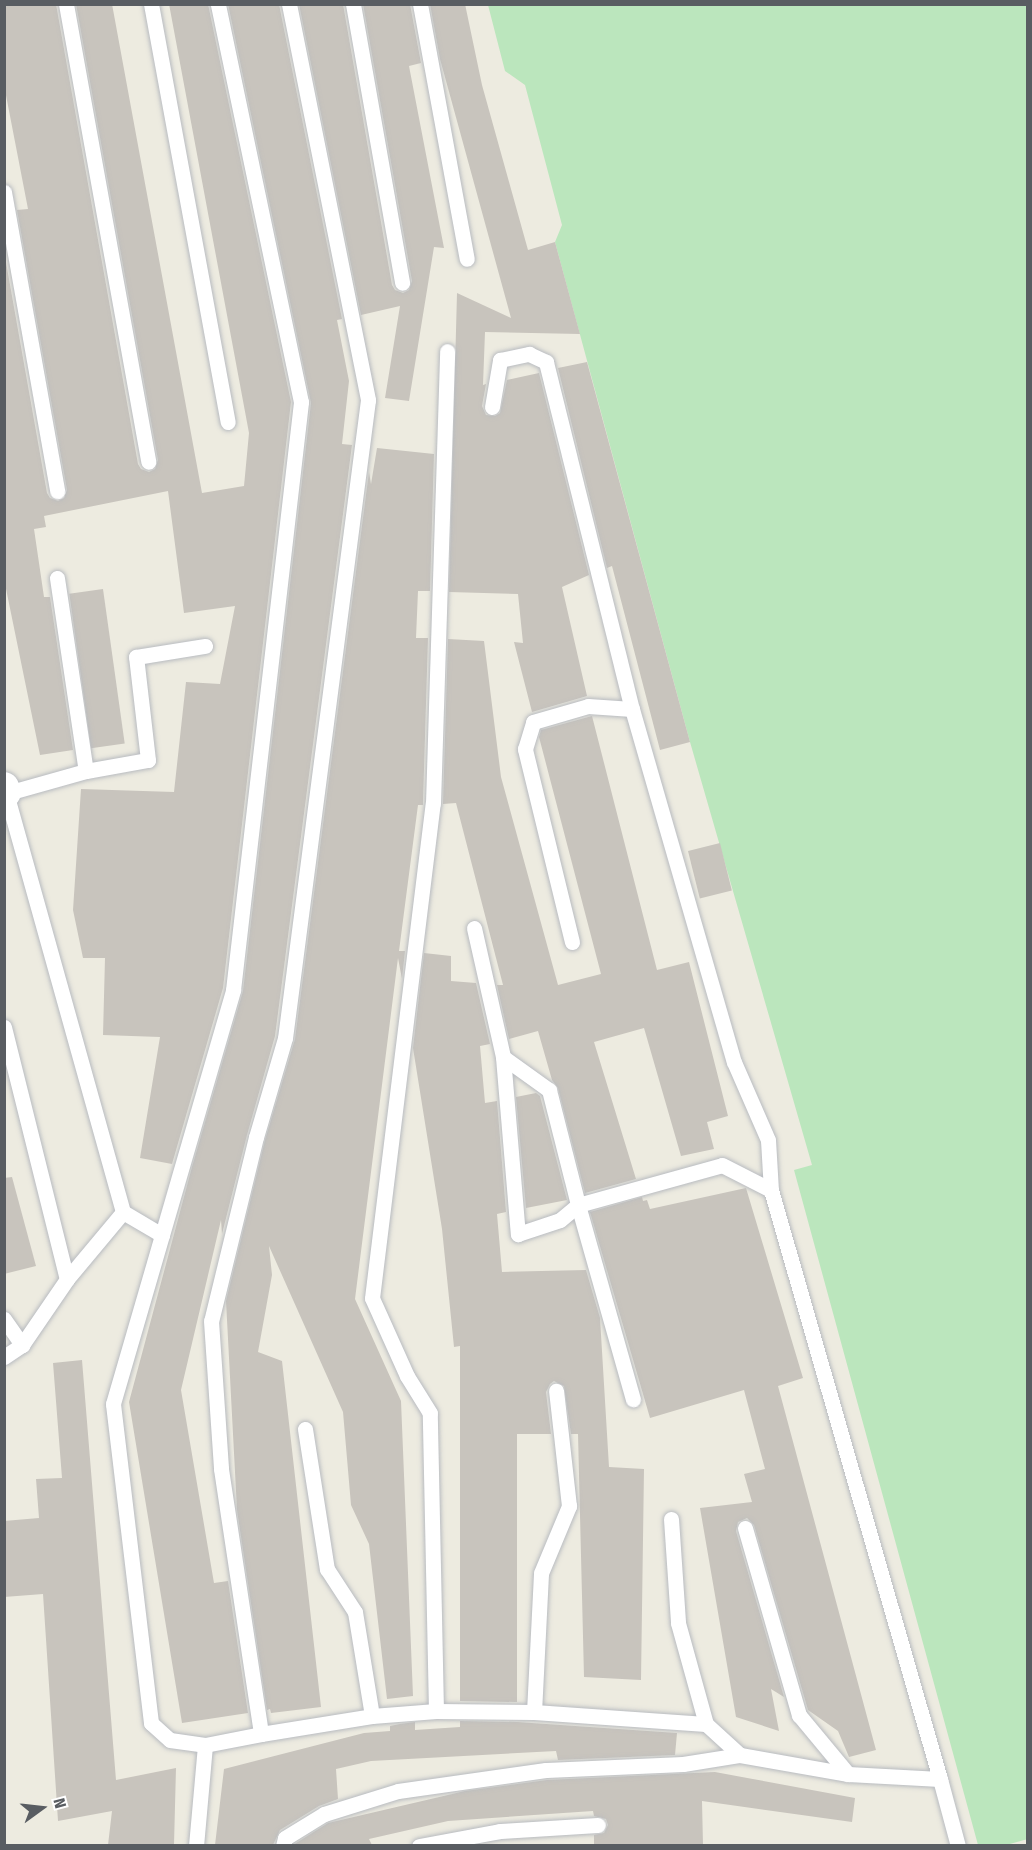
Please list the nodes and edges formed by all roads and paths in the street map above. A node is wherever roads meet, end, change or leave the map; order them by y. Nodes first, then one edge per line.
1 (66, 4) edge
2 (151, 4) edge
3 (218, 4) edge
4 (289, 4) edge
5 (353, 4) edge
6 (420, 4) edge
7 (4, 192) edge
8 (467, 259) dead end
9 (402, 283) dead end
10 (447, 351) dead end
11 (492, 407) dead end
12 (228, 422) dead end
13 (148, 462) dead end
14 (57, 491) dead end
15 (57, 578) dead end
16 (205, 646) dead end
17 (632, 709) junction
18 (86, 771) junction
19 (5, 791) edge
20 (474, 928) dead end
21 (572, 942) dead end
22 (4, 1027) edge
23 (503, 1057) junction
24 (771, 1190) junction
25 (578, 1205) junction
26 (123, 1212) junction
27 (162, 1235) junction
28 (67, 1279) junction
29 (4, 1319) edge
30 (22, 1345) junction
31 (4, 1357) edge
32 (556, 1391) dead end
33 (633, 1400) dead end
34 (305, 1429) dead end
35 (671, 1520) dead end
36 (745, 1528) dead end
37 (436, 1711) junction
38 (534, 1712) junction
39 (372, 1716) junction
40 (706, 1724) junction
41 (261, 1734) junction
42 (204, 1745) junction
43 (740, 1755) junction
44 (848, 1774) junction
45 (940, 1779) junction
46 (598, 1825) dead end
47 (196, 1845) edge
48 (283, 1845) edge
49 (419, 1845) edge
50 (958, 1845) edge

1 - 13 lane
2 - 12 lane
3 - 27 lane
4 - 41 lane
5 - 9 lane
6 - 8 lane
7 - 14 lane
10 - 37 lane
11 - 17 lane
15 - 18 lane
16 - 18 lane
17 - 21 lane
17 - 24 lane
18 - 19 lane
19 - 26 lane
20 - 23 lane
22 - 28 lane
23 - 25 lane
23 - 25 lane
24 - 25 lane
24 - 45 lane
25 - 33 lane
26 - 27 lane
26 - 28 lane
27 - 42 lane
28 - 30 lane
29 - 30 lane
30 - 31 lane
32 - 38 lane
34 - 39 lane
35 - 40 lane
36 - 44 lane
37 - 38 lane
37 - 39 lane
38 - 40 lane
39 - 41 lane
40 - 43 lane
41 - 42 lane
42 - 47 lane
43 - 44 lane
43 - 48 lane
44 - 45 lane
45 - 50 lane
46 - 49 lane

